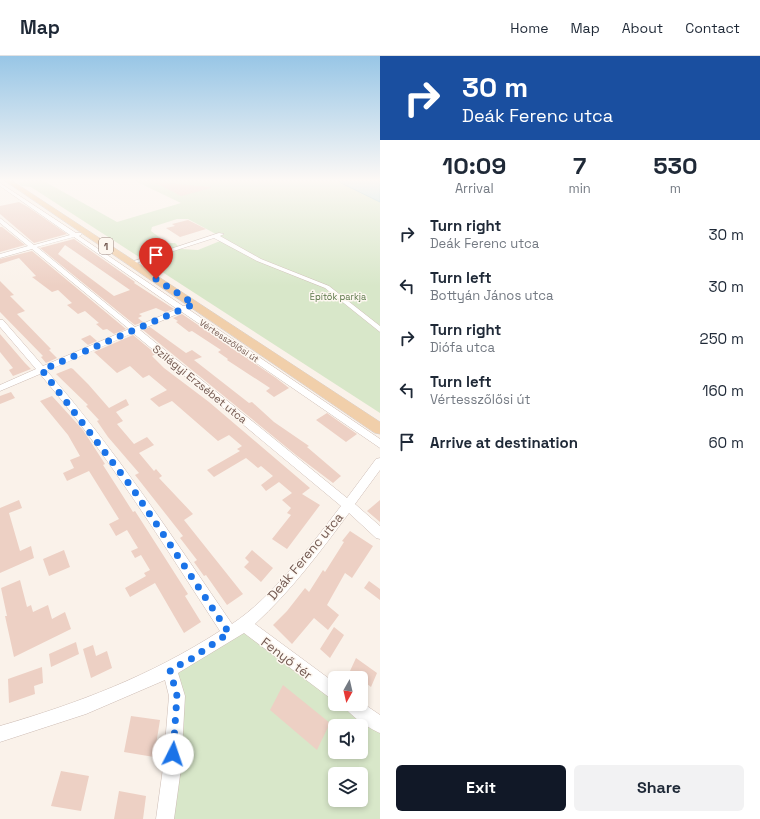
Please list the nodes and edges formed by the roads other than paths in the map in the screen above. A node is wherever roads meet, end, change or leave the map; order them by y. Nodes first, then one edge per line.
1 (46, 216) edge
2 (61, 216) edge
3 (2, 224) edge
4 (86, 232) junction
5 (224, 233) dead end
6 (75, 236) junction
7 (215, 236) junction
8 (32, 248) junction
9 (0, 256) edge
10 (131, 263) junction
11 (188, 307) junction
12 (0, 322) edge
13 (380, 330) edge
14 (134, 331) junction
15 (42, 370) junction
16 (0, 388) edge
17 (380, 429) edge
18 (380, 444) edge
19 (380, 462) edge
20 (348, 505) junction
21 (380, 534) edge
22 (244, 624) junction
23 (229, 633) junction
24 (170, 670) junction
25 (328, 688) edge
26 (361, 711) edge
27 (380, 725) edge
28 (0, 734) edge
29 (165, 819) edge

1 - 6 street, Vértesszőlősi út
2 - 4 main road, Vértesszőlősi út / 1
3 - 8 street, Szilágyi Erzsébet utca
4 - 6 street
4 - 10 main road, Vértesszőlősi út / 1
5 - 7 street
6 - 8 street
6 - 11 street, Vértesszőlősi út
7 - 10 street
7 - 13 street
8 - 9 street
8 - 14 street, Szilágyi Erzsébet utca
10 - 11 main road, Vértesszőlősi út / 1
11 - 14 street
11 - 17 main road, Vértesszőlősi út / 1
11 - 18 street, Vértesszőlősi út
12 - 15 street
14 - 15 street
14 - 20 street, Szilágyi Erzsébet utca
15 - 16 street
15 - 23 street
19 - 20 street, Deák Ferenc utca
20 - 21 street, Szilágyi Erzsébet utca
20 - 22 street, Deák Ferenc utca
22 - 23 street, Deák Ferenc utca
22 - 25 street, Fenyő tér
23 - 24 street, Deák Ferenc utca
24 - 28 street, Deák Ferenc utca
24 - 29 street
26 - 27 street

